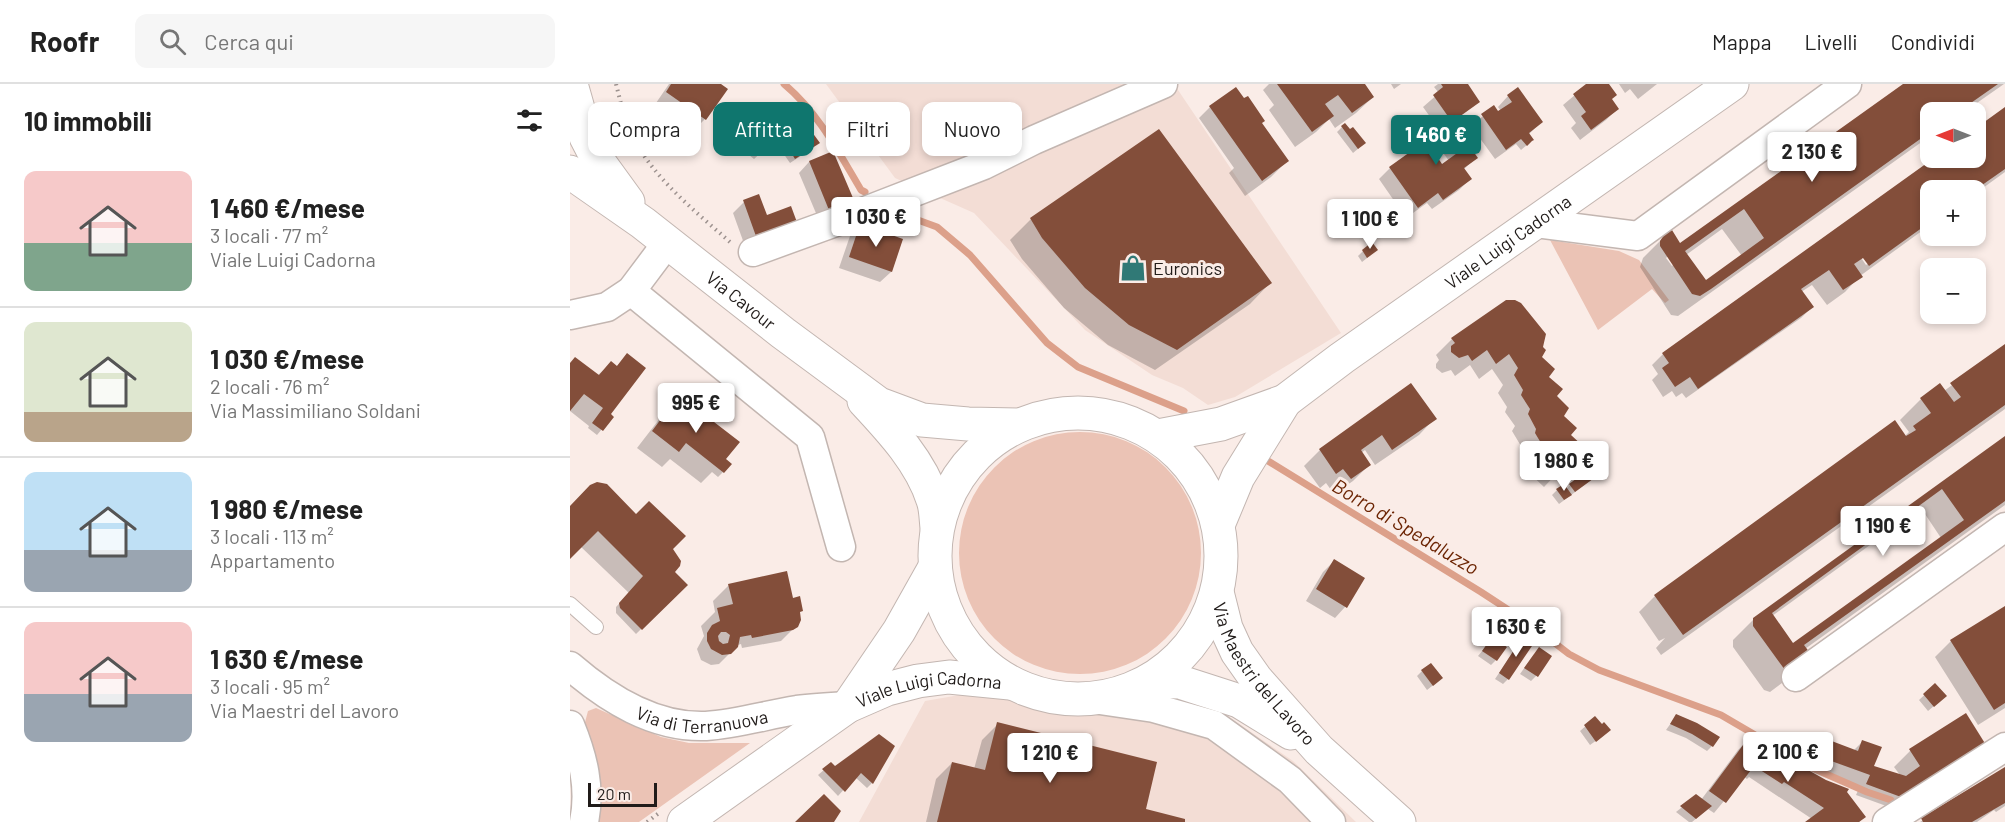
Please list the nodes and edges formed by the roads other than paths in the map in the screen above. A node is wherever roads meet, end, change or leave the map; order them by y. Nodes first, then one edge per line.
1 (571, 84) edge
2 (1163, 84) edge
3 (1732, 84) edge
4 (1847, 84) edge
5 (570, 172) edge
6 (1536, 222) junction
7 (655, 233) junction
8 (753, 252) road end
9 (631, 291) junction
10 (570, 315) edge
11 (841, 376) junction
12 (1285, 400) junction
13 (1018, 425) junction
14 (1158, 436) junction
15 (1218, 525) junction
16 (2005, 527) edge
17 (937, 530) junction
18 (841, 546) dead end
19 (935, 567) junction
20 (1217, 592) junction
21 (570, 604) edge
22 (596, 627) dead end
23 (570, 666) edge
24 (1796, 677) dead end
25 (1149, 681) junction
26 (1011, 683) junction
27 (1093, 699) junction
28 (848, 706) junction
29 (570, 725) edge
30 (2005, 747) edge
31 (1319, 750) junction
32 (692, 820) edge
33 (585, 822) edge
34 (1331, 822) edge
35 (1399, 822) edge
36 (1887, 822) edge

1 - 7 main road, Via Cavour
2 - 8 street
3 - 6 main road, Viale Luigi Cadorna
4 - 6 street
5 - 7 main road, Via Cavour
6 - 12 main road, Viale Luigi Cadorna
7 - 9 street
7 - 11 main road, Via Cavour
9 - 10 street
9 - 18 street
11 - 13 main road, Via Cavour
11 - 17 main road, Via Cavour
12 - 14 main road, Viale Luigi Cadorna
12 - 15 main road, Viale Luigi Cadorna
13 - 14 main road
13 - 17 main road
14 - 15 main road
15 - 20 main road
16 - 24 street
17 - 19 main road
19 - 26 main road
19 - 28 main road, Viale Luigi Cadorna
20 - 25 main road
20 - 31 main road, Via Maestri del Lavoro
21 - 22 lane
23 - 28 street, Via di Terranuova
25 - 27 main road
25 - 31 main road, Via Maestri del Lavoro
26 - 27 main road
26 - 28 main road, Viale Luigi Cadorna
27 - 34 street
28 - 32 main road, Viale Luigi Cadorna
29 - 33 street
30 - 36 street
31 - 35 main road, Via Maestri del Lavoro

